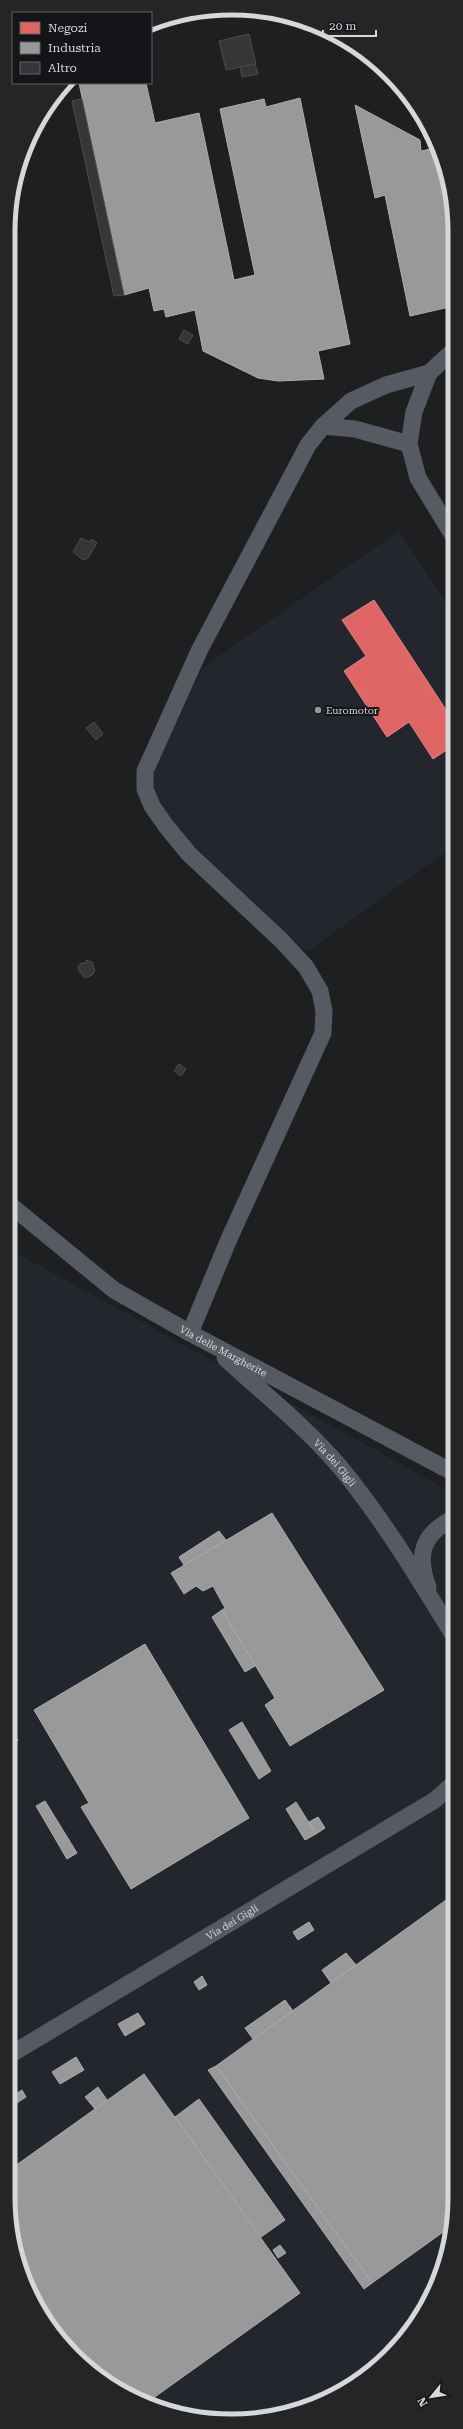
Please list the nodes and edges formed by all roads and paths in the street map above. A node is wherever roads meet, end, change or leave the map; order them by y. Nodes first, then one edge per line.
1 (448, 356) edge
2 (429, 373) junction
3 (323, 426) junction
4 (409, 444) junction
5 (448, 527) edge
6 (15, 1209) edge
7 (190, 1333) junction
8 (207, 1342) junction
9 (448, 1470) edge
10 (448, 1522) edge
11 (436, 1608) junction
12 (448, 1627) edge
13 (448, 1788) edge
14 (15, 2052) edge

1 - 2 street
2 - 3 street
2 - 4 street
3 - 4 street
3 - 7 street
4 - 5 street
6 - 7 street, Via delle Margherite
7 - 8 street, Via delle Margherite
8 - 9 street, Via delle Margherite
8 - 11 street, Via dei Gigli
10 - 11 street, Via dei Gigli
11 - 12 street, Via dei Gigli
13 - 14 street, Via dei Gigli

